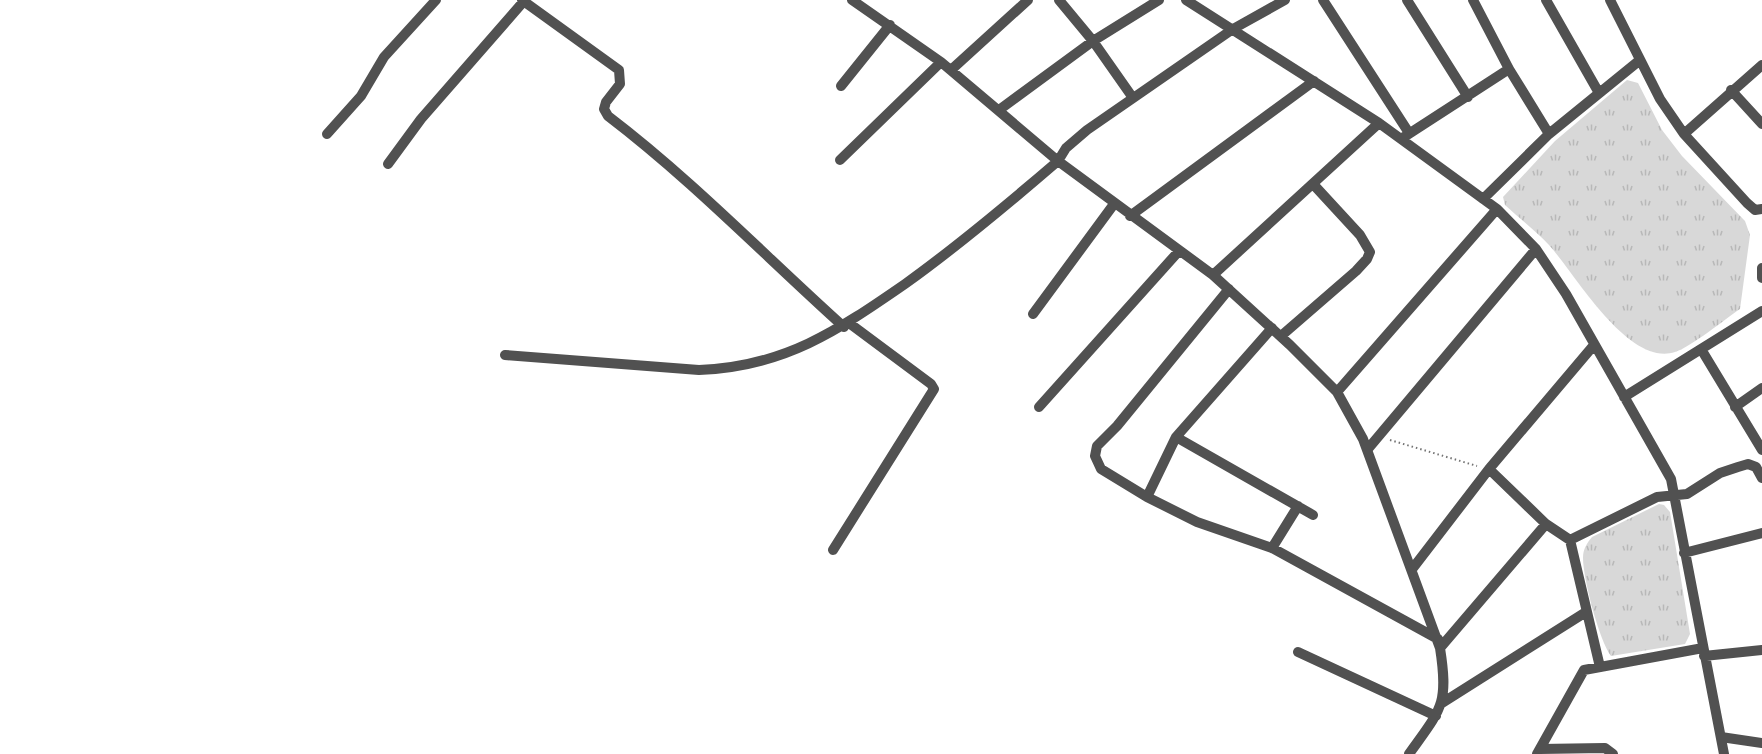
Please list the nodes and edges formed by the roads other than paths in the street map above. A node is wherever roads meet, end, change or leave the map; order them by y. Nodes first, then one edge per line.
1 (436, 0) edge
2 (852, 0) edge
3 (1028, 0) edge
4 (1059, 0) edge
5 (1159, 0) edge
6 (1186, 0) edge
7 (1285, 0) edge
8 (1323, 0) edge
9 (1407, 0) edge
10 (1473, 0) edge
11 (1546, 0) edge
12 (1610, 0) edge
13 (523, 1) edge
14 (890, 25) junction
15 (1233, 29) junction
16 (1093, 41) junction
17 (1640, 60) junction
18 (1762, 65) edge
19 (946, 66) junction
20 (1509, 69) junction
21 (1314, 81) junction
22 (841, 86) dead end
23 (1731, 90) junction
24 (1599, 93) junction
25 (1468, 97) junction
26 (1133, 98) junction
27 (999, 110) junction
28 (1379, 123) junction
29 (1762, 124) edge
30 (327, 134) dead end
31 (1549, 134) junction
32 (1684, 134) junction
33 (1405, 136) junction
34 (840, 160) dead end
35 (1058, 161) junction
36 (388, 164) dead end
37 (1313, 184) junction
38 (1483, 199) junction
39 (1114, 204) junction
40 (1762, 208) edge
41 (1497, 209) junction
42 (1130, 216) junction
43 (1536, 249) junction
44 (1179, 251) junction
45 (1762, 268) edge
46 (1214, 275) junction
47 (1762, 278) edge
48 (1229, 289) junction
49 (1762, 311) edge
50 (1033, 314) dead end
51 (846, 325) junction
52 (1272, 328) junction
53 (1281, 336) junction
54 (1594, 345) junction
55 (1701, 350) junction
56 (506, 355) dead end
57 (1762, 388) edge
58 (1337, 392) junction
59 (1624, 398) junction
60 (1039, 407) dead end
61 (1735, 407) junction
62 (1176, 437) junction
63 (1367, 450) junction
64 (1761, 450) edge
65 (1756, 467) junction
66 (1489, 470) junction
67 (1762, 478) edge
68 (1676, 496) junction
69 (1147, 497) junction
70 (1298, 506) junction
71 (1313, 515) dead end
72 (1546, 524) junction
73 (1762, 533) edge
74 (1570, 540) junction
75 (1272, 548) junction
76 (833, 550) dead end
77 (1684, 553) junction
78 (1413, 568) junction
79 (1586, 612) junction
80 (1439, 643) junction
81 (1762, 650) edge
82 (1298, 652) dead end
83 (1703, 652) junction
84 (1600, 667) junction
85 (1442, 703) junction
86 (1436, 716) junction
87 (1721, 737) junction
88 (1762, 743) edge
89 (1538, 752) edge
90 (1409, 754) edge
91 (1613, 754) edge
92 (1724, 754) edge

1 - 30 street
2 - 14 street
3 - 19 street
4 - 16 street
5 - 16 street
6 - 15 street
7 - 15 street
8 - 33 street
9 - 25 street
10 - 20 street
11 - 24 street
12 - 17 street
13 - 36 street
13 - 51 street
14 - 19 street
14 - 22 street
15 - 21 street
15 - 26 street
16 - 26 street
16 - 27 street
17 - 24 street
17 - 32 street
18 - 23 street
19 - 27 street
19 - 34 street
20 - 25 street
20 - 31 street
21 - 28 street
21 - 42 street
23 - 29 street
23 - 32 street
24 - 31 street
25 - 33 street
26 - 35 street
27 - 35 street
28 - 33 street
28 - 37 street
31 - 38 street
32 - 40 street
33 - 38 street
35 - 39 street
35 - 51 street
37 - 46 street
37 - 53 street
38 - 41 street
39 - 42 street
39 - 50 street
41 - 43 street
41 - 58 street
42 - 44 street
43 - 54 street
43 - 63 street
44 - 46 street
44 - 60 street
45 - 47 street
46 - 48 street
48 - 52 street
48 - 69 street
49 - 55 street
51 - 56 street
51 - 76 street
52 - 53 street
52 - 62 street
53 - 58 street
54 - 59 street
54 - 66 street
55 - 59 street
55 - 61 street
57 - 61 street
58 - 63 street
59 - 68 street
61 - 64 street
62 - 69 street
62 - 70 street
63 - 78 street
64 - 65 street
65 - 67 street
65 - 68 street
66 - 72 street
66 - 78 street
68 - 74 street
68 - 77 street
69 - 75 street
70 - 71 street
70 - 75 street
72 - 74 street
72 - 80 street
73 - 77 street
74 - 79 street
75 - 80 street
77 - 83 street
78 - 80 street
79 - 84 street
79 - 85 street
80 - 85 street
81 - 83 street
82 - 86 street
83 - 84 street
83 - 87 street
84 - 89 street
85 - 86 street
86 - 90 street
87 - 88 street
87 - 92 street
89 - 91 street

